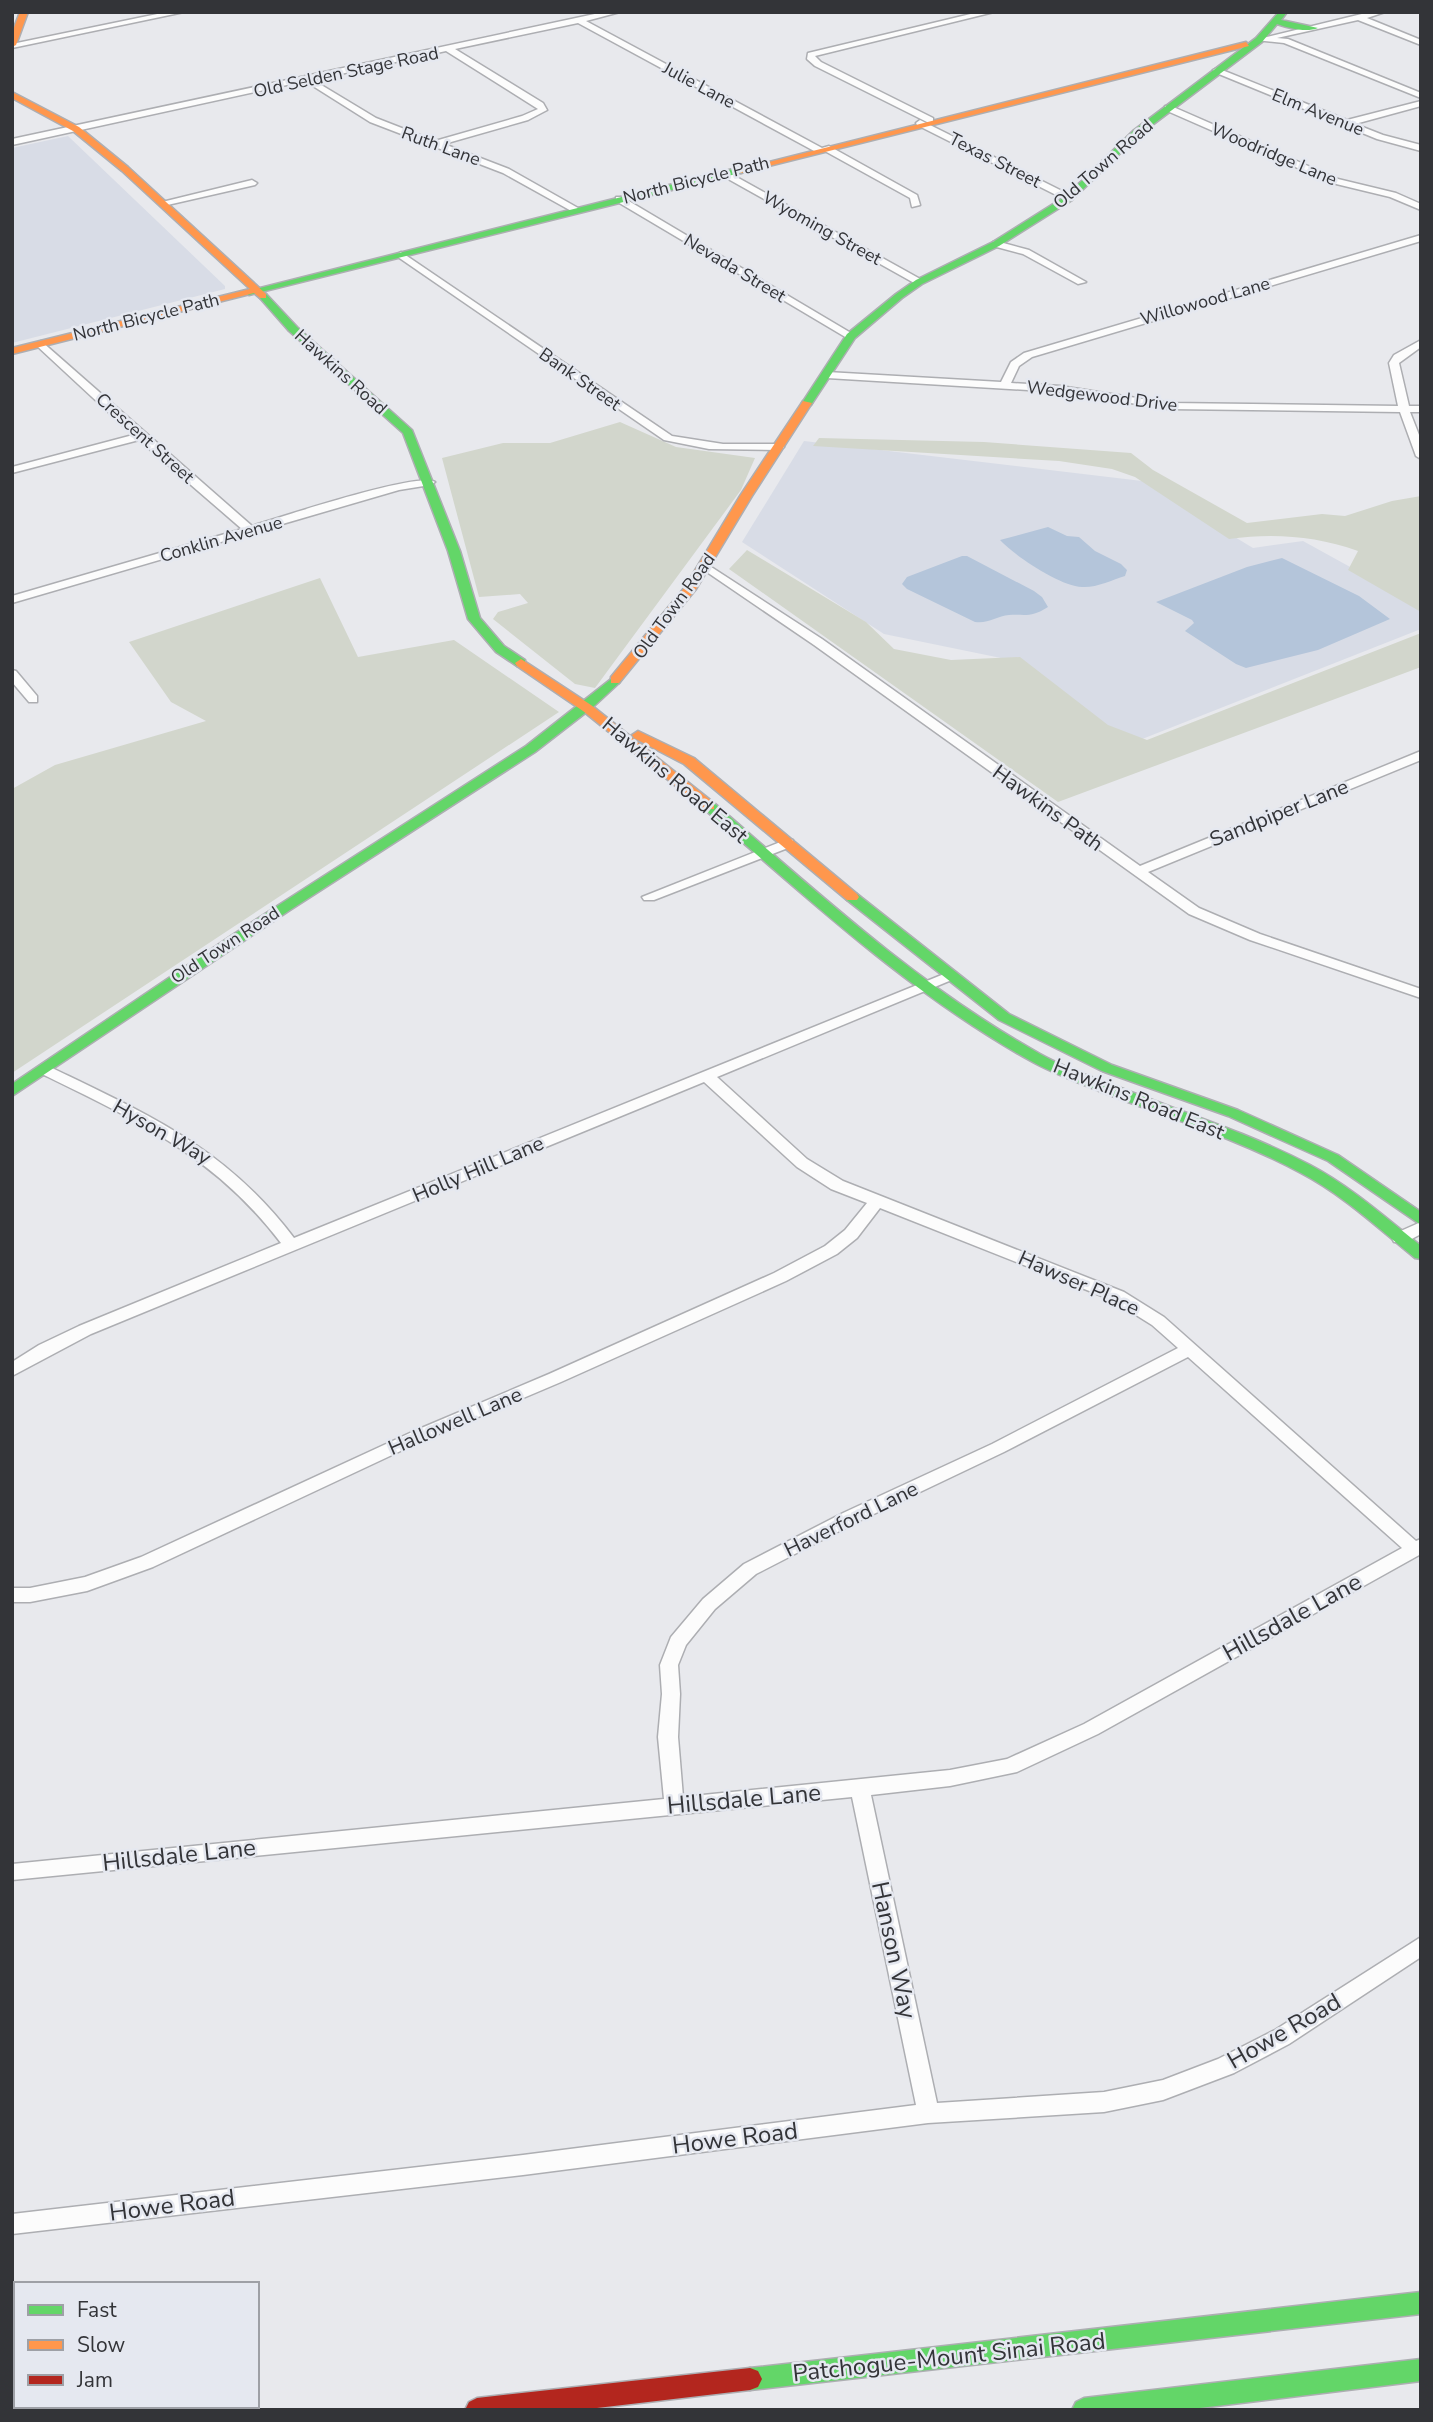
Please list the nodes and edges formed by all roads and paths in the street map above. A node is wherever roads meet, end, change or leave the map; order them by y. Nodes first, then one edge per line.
1 (24, 12) edge
2 (180, 12) edge
3 (616, 12) edge
4 (990, 12) edge
5 (1381, 12) edge
6 (1280, 17) edge
7 (1359, 18) junction
8 (579, 20) junction
9 (1314, 28) junction
10 (1259, 40) junction
11 (1421, 43) edge
12 (12, 45) edge
13 (449, 49) junction
14 (1215, 51) junction
15 (1234, 58) junction
16 (1217, 71) junction
17 (308, 80) junction
18 (12, 94) edge
19 (1421, 96) edge
20 (1421, 103) edge
21 (1168, 108) junction
22 (925, 122) junction
23 (1347, 123) junction
24 (76, 129) junction
25 (12, 142) edge
26 (435, 144) junction
27 (1421, 148) edge
28 (822, 149) junction
29 (724, 173) junction
30 (251, 183) dead end
31 (1069, 198) junction
32 (619, 199) junction
33 (163, 202) junction
34 (915, 205) dead end
35 (1421, 207) edge
36 (575, 210) junction
37 (1421, 238) edge
38 (996, 244) junction
39 (401, 255) junction
40 (919, 282) junction
41 (1081, 282) dead end
42 (257, 289) junction
43 (851, 337) junction
44 (1421, 343) edge
45 (41, 344) junction
46 (12, 351) edge
47 (827, 375) junction
48 (1005, 385) junction
49 (1404, 409) junction
50 (1421, 410) edge
51 (141, 436) junction
52 (779, 447) junction
53 (1421, 456) edge
54 (12, 470) edge
55 (430, 482) junction
56 (251, 531) junction
57 (705, 566) junction
58 (12, 600) edge
59 (12, 674) edge
60 (33, 699) dead end
61 (587, 708) junction
62 (1421, 755) edge
63 (788, 843) junction
64 (762, 854) junction
65 (1137, 872) junction
66 (649, 897) dead end
67 (949, 976) junction
68 (926, 987) junction
69 (1421, 994) edge
70 (45, 1070) junction
71 (707, 1076) junction
72 (12, 1091) edge
73 (876, 1202) junction
74 (1421, 1220) edge
75 (1421, 1227) edge
76 (1400, 1238) junction
77 (291, 1245) junction
78 (1421, 1254) edge
79 (1191, 1348) junction
80 (12, 1370) edge
81 (1417, 1548) edge
82 (12, 1595) edge
83 (860, 1788) junction
84 (674, 1805) junction
85 (12, 1871) edge
86 (1421, 1946) edge
87 (928, 2113) junction
88 (12, 2224) edge
89 (1421, 2303) edge
90 (1421, 2370) edge
91 (477, 2410) edge
92 (1084, 2410) edge

1 - 12 main road
2 - 12 street
3 - 8 street, Old Selden Stage Road
4 - 22 street, Texas Street
5 - 7 street, North Bicycle Path
6 - 9 main road
6 - 10 main road, Old Town Road
7 - 9 street, North Bicycle Path
7 - 11 street
8 - 13 street, Old Selden Stage Road
8 - 28 street, Julie Lane
9 - 10 street, North Bicycle Path
10 - 14 main road, North Bicycle Path
10 - 15 main road, Old Town Road
10 - 19 street
13 - 17 street, Old Selden Stage Road
13 - 26 street
14 - 15 main road
14 - 22 main road, North Bicycle Path
15 - 16 main road, Old Town Road
16 - 21 main road, Old Town Road
16 - 23 street, Elm Avenue
17 - 24 street, Old Selden Stage Road
17 - 26 street, Ruth Lane
18 - 24 main road, Hawkins Road
20 - 23 street
21 - 31 main road, Old Town Road
21 - 35 street, Woodridge Lane
22 - 28 main road, North Bicycle Path
22 - 31 street, Texas Street
23 - 27 street, Elm Avenue
24 - 25 street, Old Selden Stage Road
24 - 33 main road, Hawkins Road
26 - 36 street, Ruth Lane
28 - 29 main road, North Bicycle Path
28 - 34 street, Julie Lane
29 - 32 main road, North Bicycle Path
29 - 40 street, Wyoming Street
30 - 33 street
31 - 38 main road, Old Town Road
32 - 36 main road, North Bicycle Path
32 - 43 street, Nevada Street
33 - 42 main road, Hawkins Road
36 - 39 main road, North Bicycle Path
37 - 48 street, Willowood Lane
38 - 40 main road, Old Town Road
38 - 41 street
39 - 42 main road, North Bicycle Path
39 - 52 street, Bank Street
40 - 43 main road, Old Town Road
42 - 45 main road, North Bicycle Path
42 - 55 main road, Hawkins Road
43 - 47 main road, Old Town Road
44 - 49 street
45 - 46 main road, North Bicycle Path
45 - 51 street, Crescent Street
47 - 48 street, Wedgewood Drive
47 - 52 main road, Old Town Road
48 - 49 street, Wedgewood Drive
49 - 50 street, Wedgewood Drive
49 - 53 street
51 - 54 street
51 - 56 street, Crescent Street
52 - 57 main road, Old Town Road
55 - 56 street, Conklin Avenue
55 - 61 main road, Hawkins Road
56 - 58 street, Conklin Avenue
57 - 61 main road, Old Town Road
57 - 65 street, Hawkins Path
59 - 60 street
61 - 63 main road, Hawkins Road East
61 - 64 main road, Hawkins Road East
61 - 70 main road, Old Town Road
62 - 65 street, Sandpiper Lane
63 - 64 street
63 - 67 main road, Hawkins Road East
64 - 66 street
64 - 68 main road, Hawkins Road East
65 - 69 street, Hawkins Path
67 - 68 street, Holly Hill Lane
67 - 74 main road, Hawkins Road East
68 - 71 street, Holly Hill Lane
68 - 76 main road, Hawkins Road East
70 - 72 main road, Old Town Road
70 - 77 street, Hyson Way
71 - 73 street, Hawser Place
71 - 77 street, Holly Hill Lane
73 - 79 street, Hawser Place
73 - 82 street, Hallowell Lane
75 - 76 street
76 - 78 main road, Hawkins Road East
77 - 80 street, Holly Hill Lane
79 - 81 street, Hawser Place
79 - 84 street, Haverford Lane
81 - 83 street, Hillsdale Lane
83 - 84 street, Hillsdale Lane
83 - 87 street, Hanson Way
84 - 85 street, Hillsdale Lane
86 - 87 street, Howe Road
87 - 88 street, Howe Road
89 - 91 main road, Patchogue-Mount Sinai Road
90 - 92 main road

